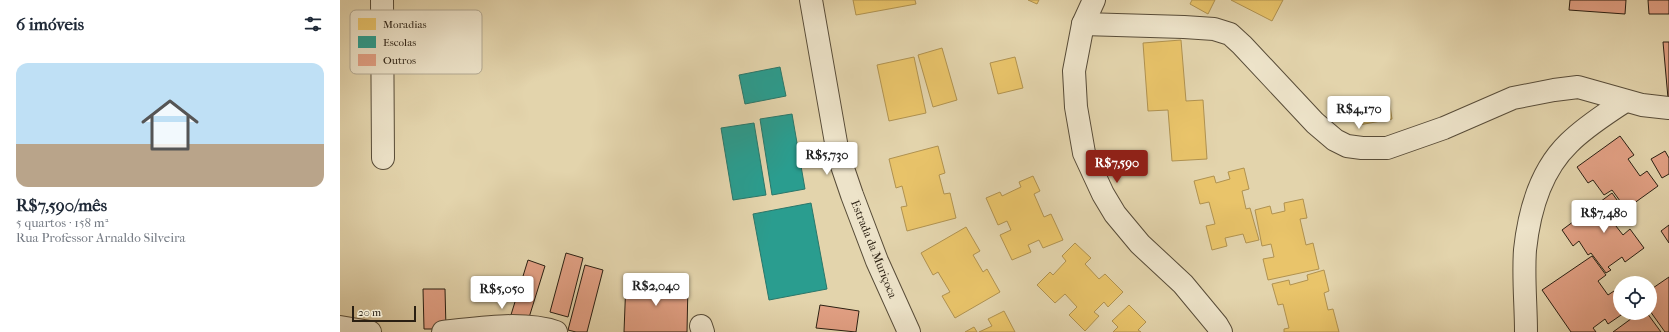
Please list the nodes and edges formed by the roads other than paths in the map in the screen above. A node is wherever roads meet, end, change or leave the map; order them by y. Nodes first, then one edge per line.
1 (382, 0) edge
2 (811, 0) edge
3 (1094, 0) edge
4 (382, 10) edge
5 (1084, 24) junction
6 (382, 74) edge
7 (1625, 101) junction
8 (1669, 108) edge
9 (383, 158) dead end
10 (340, 326) edge
11 (370, 332) edge
12 (443, 332) edge
13 (556, 332) edge
14 (909, 332) edge
15 (1221, 332) edge
16 (1526, 332) edge

1 - 4 street
2 - 14 street, Estrada da Muriçoca
3 - 5 street
5 - 7 street
5 - 15 street
6 - 9 street
7 - 8 street
7 - 16 street
10 - 11 street
12 - 13 street

